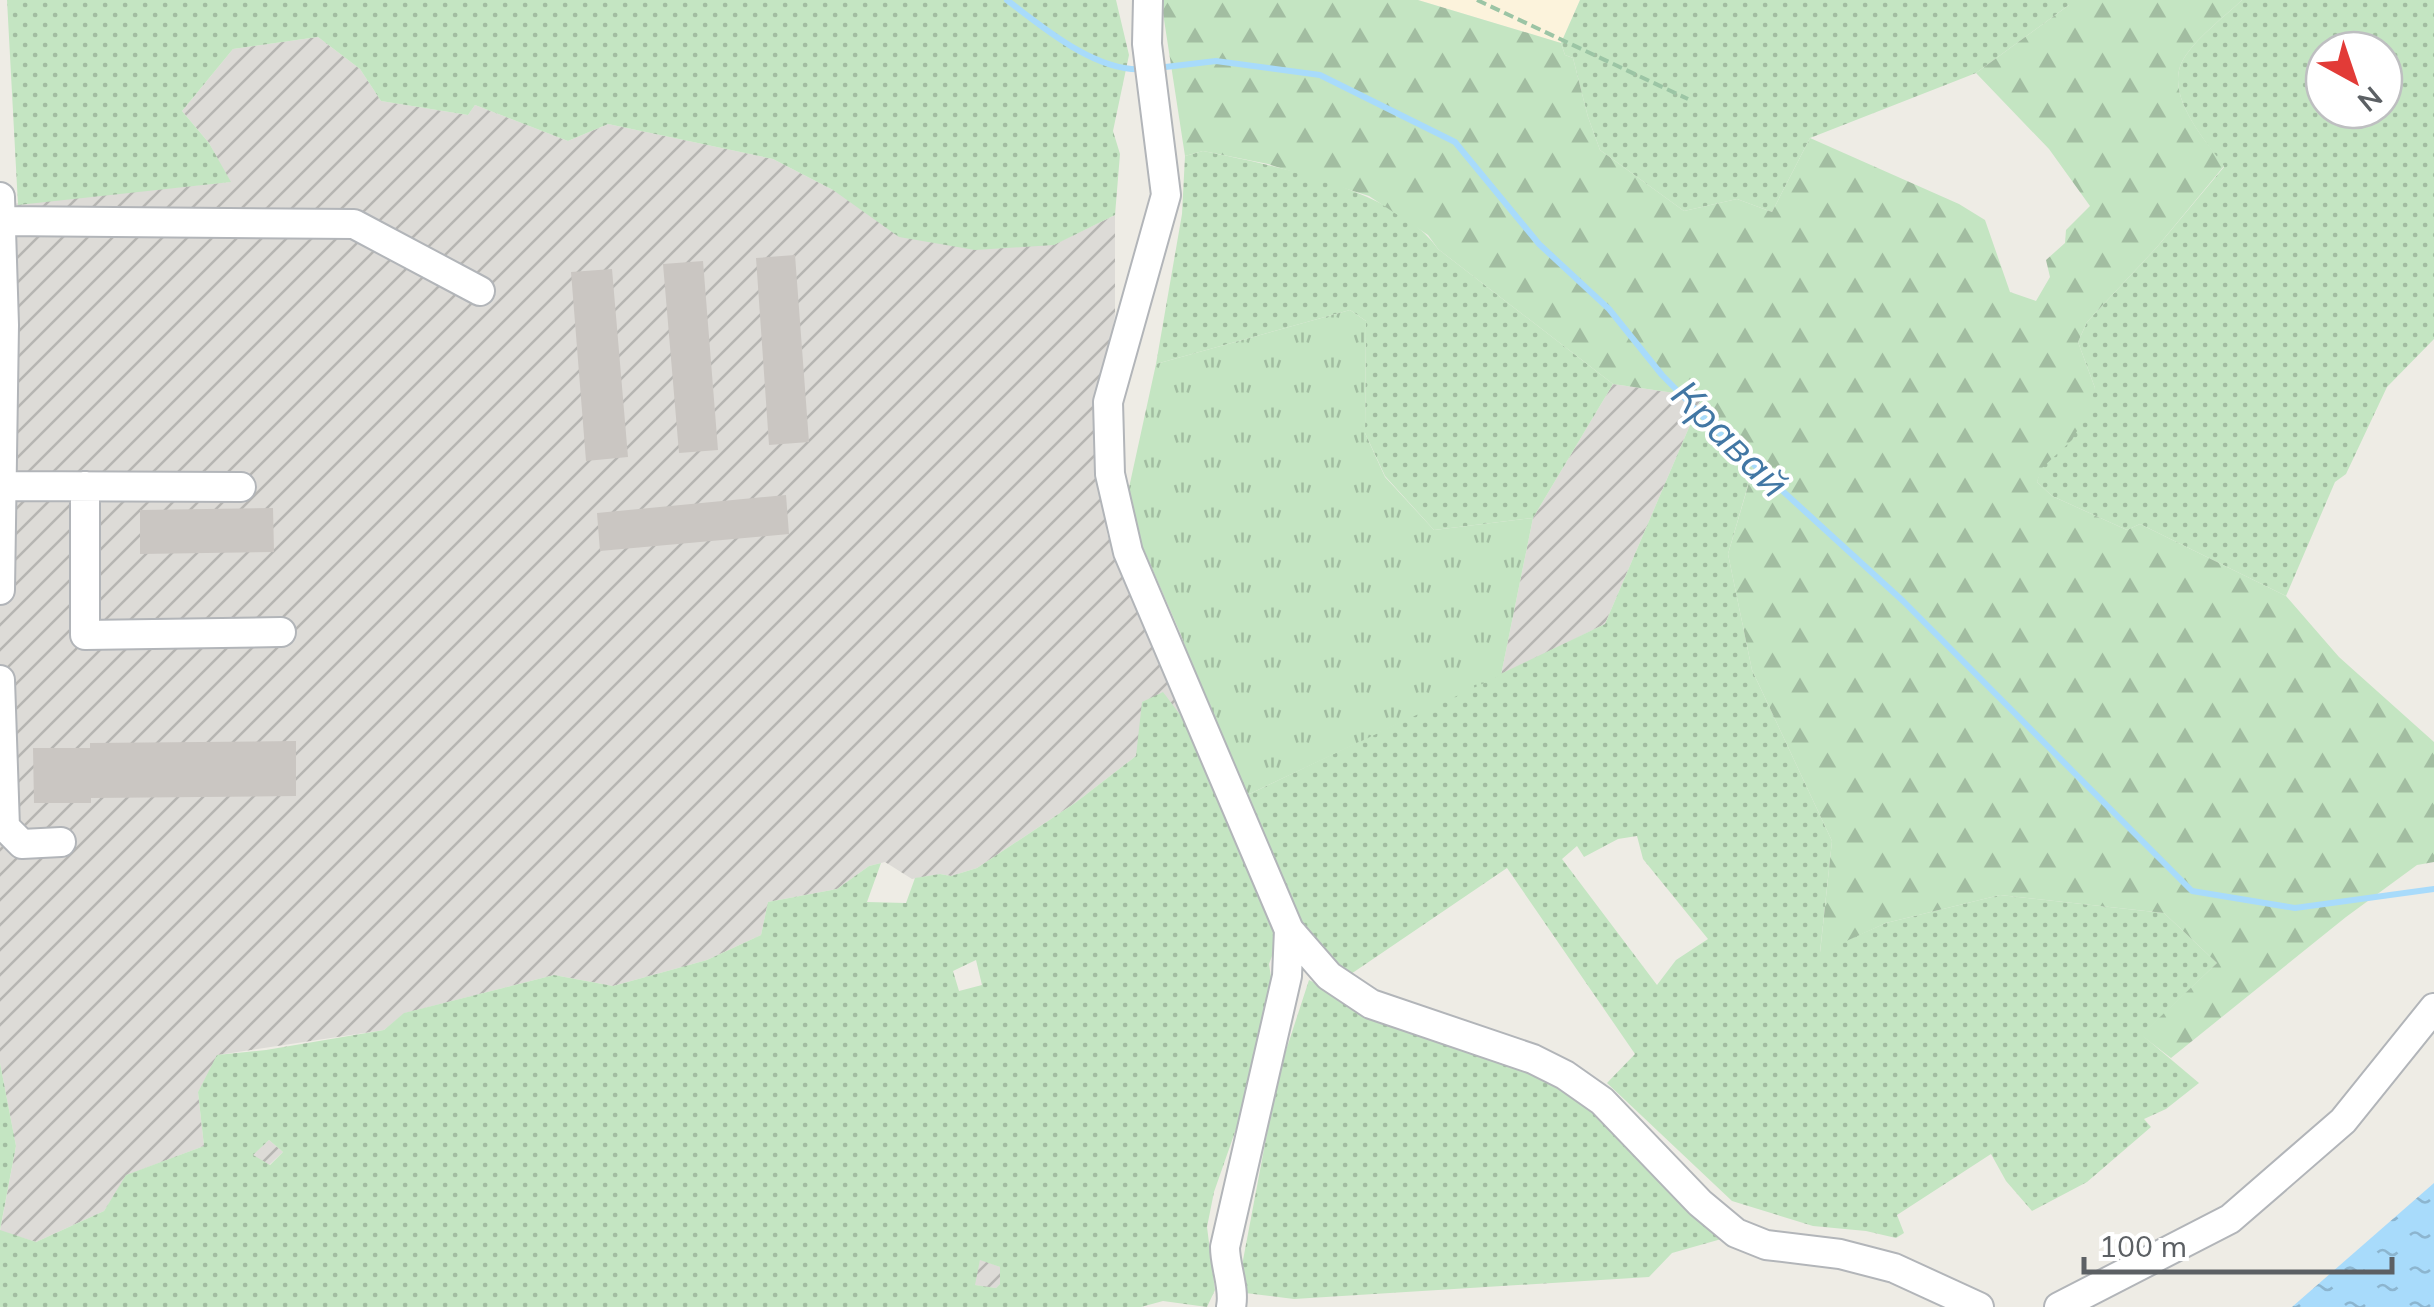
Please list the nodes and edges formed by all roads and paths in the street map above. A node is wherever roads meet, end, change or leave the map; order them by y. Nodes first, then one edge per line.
1 (1148, 0) edge
2 (1477, 0) edge
3 (1688, 99) dead end
4 (1, 209) edge
5 (480, 291) dead end
6 (2, 486) edge
7 (85, 486) junction
8 (242, 487) dead end
9 (0, 590) edge
10 (280, 632) dead end
11 (0, 680) edge
12 (61, 842) dead end
13 (1290, 930) junction
14 (2434, 1008) edge
15 (1950, 1300) edge
16 (1231, 1307) edge
17 (1979, 1307) edge
18 (2059, 1307) edge

1 - 13 street
2 - 3 path
4 - 5 street
4 - 6 street
6 - 7 street
6 - 9 street
7 - 8 street
7 - 10 street
11 - 12 street
13 - 15 street
13 - 16 street
14 - 18 street
15 - 17 street

